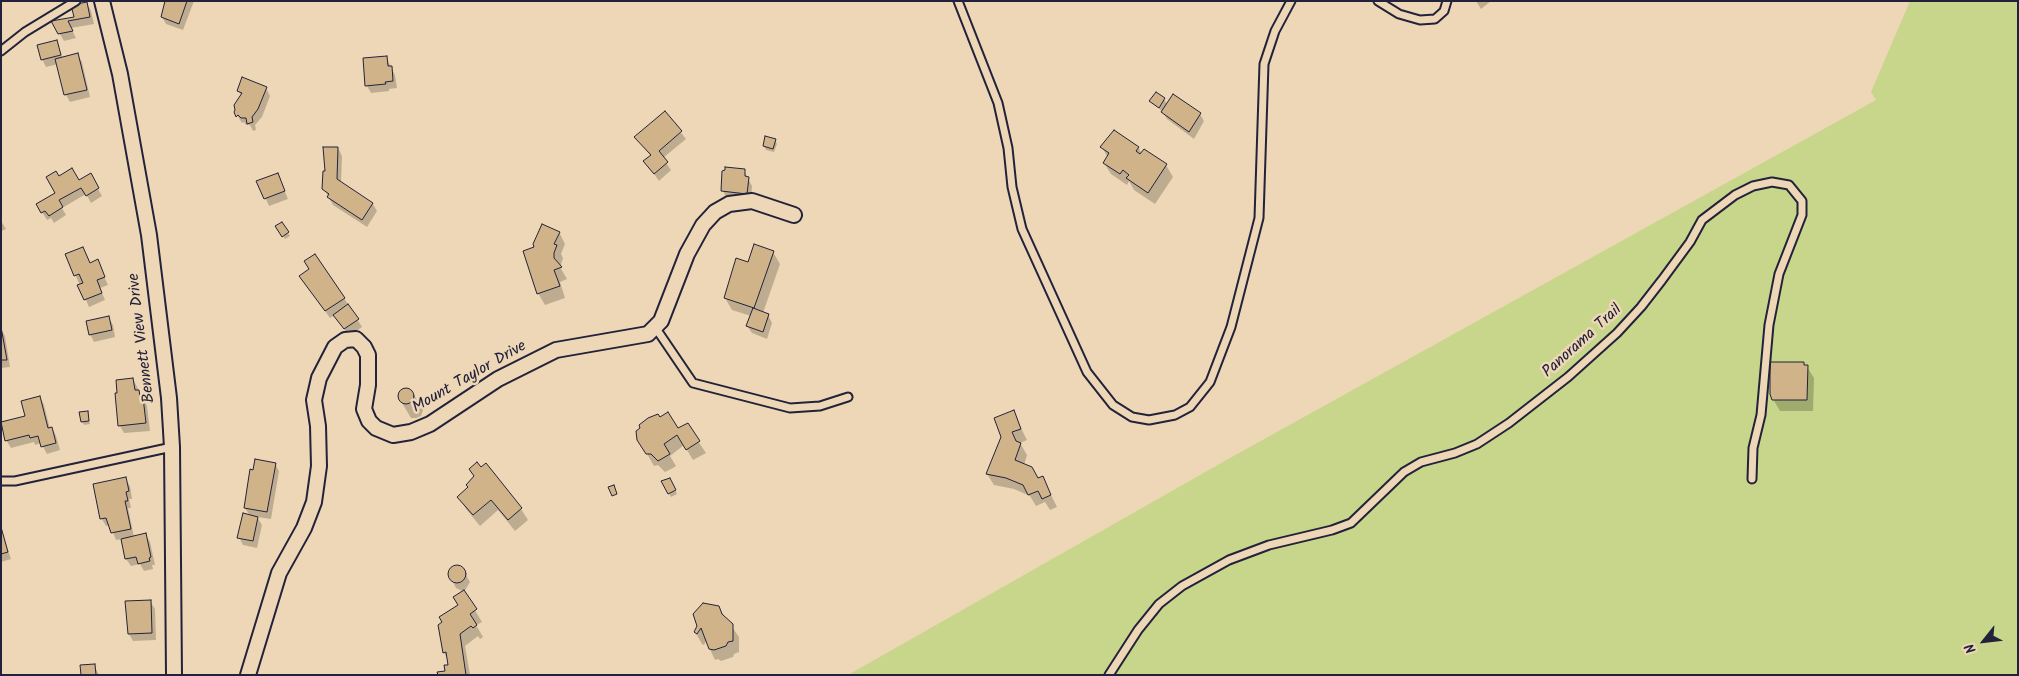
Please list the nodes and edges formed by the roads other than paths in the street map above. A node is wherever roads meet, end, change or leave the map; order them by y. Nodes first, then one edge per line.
1 (76, 1) edge
2 (102, 1) edge
3 (958, 1) edge
4 (1291, 1) edge
5 (1378, 1) edge
6 (1447, 1) edge
7 (1, 52) edge
8 (794, 215) dead end
9 (655, 327) junction
10 (848, 397) dead end
11 (172, 447) junction
12 (1752, 479) dead end
13 (1, 481) edge
14 (174, 675) edge
15 (248, 675) edge
16 (1109, 675) edge

1 - 7 lane
2 - 11 street, Bennett View Drive
3 - 4 lane
5 - 6 lane
8 - 9 street
9 - 10 lane
9 - 15 street, Mount Taylor Drive
11 - 13 lane
11 - 14 street, Bennett View Drive
12 - 16 lane, Panorama Trail

